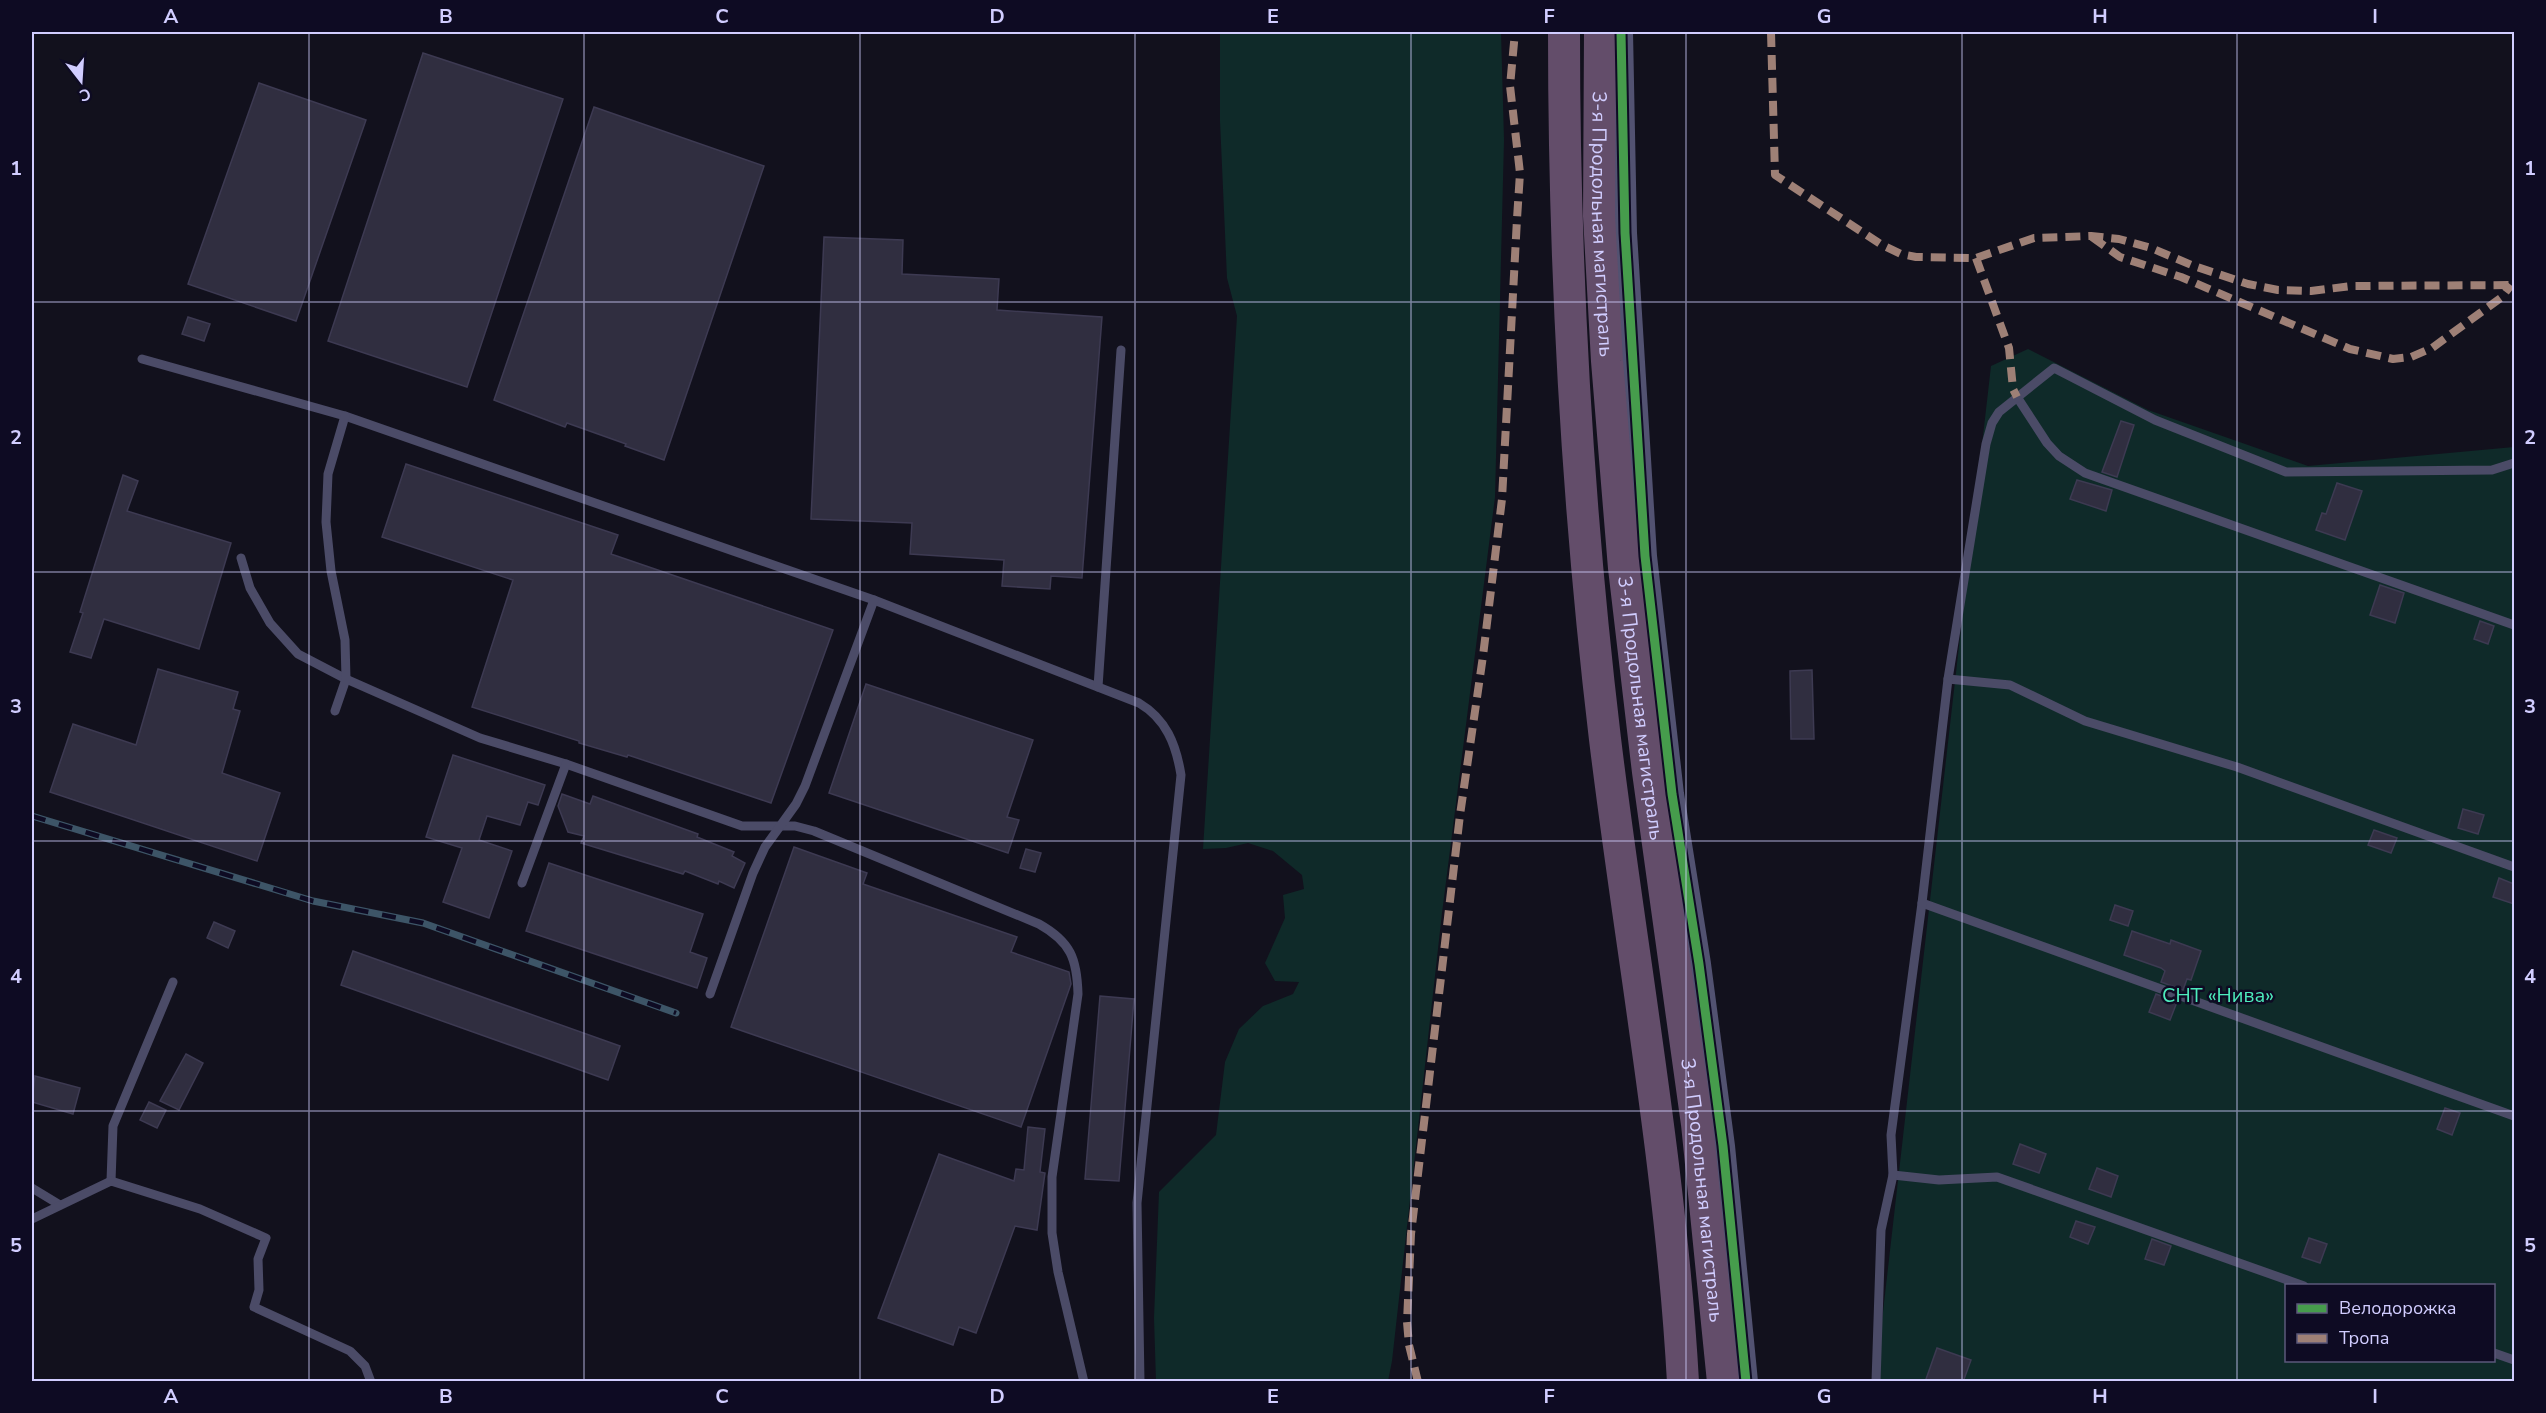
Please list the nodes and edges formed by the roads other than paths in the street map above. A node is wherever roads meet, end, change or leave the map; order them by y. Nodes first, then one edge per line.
1 (1564, 32) edge
2 (1600, 32) edge
3 (1621, 32) edge
4 (1121, 350) dead end
5 (142, 359) dead end
6 (2017, 397) junction
7 (345, 416) junction
8 (2514, 463) edge
9 (242, 558) dead end
10 (874, 600) junction
11 (2514, 625) edge
12 (346, 679) junction
13 (1948, 679) junction
14 (1098, 687) junction
15 (335, 711) dead end
16 (566, 764) junction
17 (779, 827) junction
18 (2514, 867) edge
19 (522, 883) dead end
20 (1922, 903) junction
21 (173, 982) dead end
22 (710, 994) dead end
23 (2514, 1116) edge
24 (1893, 1175) junction
25 (111, 1181) junction
26 (32, 1188) edge
27 (60, 1205) junction
28 (32, 1219) edge
29 (2298, 1284) edge
30 (2495, 1354) edge
31 (2514, 1360) edge
32 (371, 1382) edge
33 (1084, 1382) edge
34 (1140, 1382) edge
35 (1683, 1382) edge
36 (1724, 1382) edge
37 (1746, 1382) edge
38 (1876, 1382) edge

1 - 35 highway, 3-я Продольная магистраль
2 - 36 highway, 3-я Продольная магистраль
3 - 37 street
4 - 14 lane
5 - 7 lane
6 - 8 lane
6 - 11 lane
6 - 13 lane
7 - 10 lane
7 - 12 lane
9 - 12 lane
10 - 14 lane
10 - 17 lane
12 - 15 lane
12 - 16 lane
13 - 18 lane
13 - 20 lane
14 - 34 lane
16 - 17 lane
16 - 19 lane
17 - 22 lane
17 - 33 lane
20 - 23 lane
20 - 24 lane
21 - 25 lane
24 - 29 lane
24 - 38 lane
25 - 27 lane
25 - 32 lane
26 - 27 lane
27 - 28 lane
30 - 31 lane

